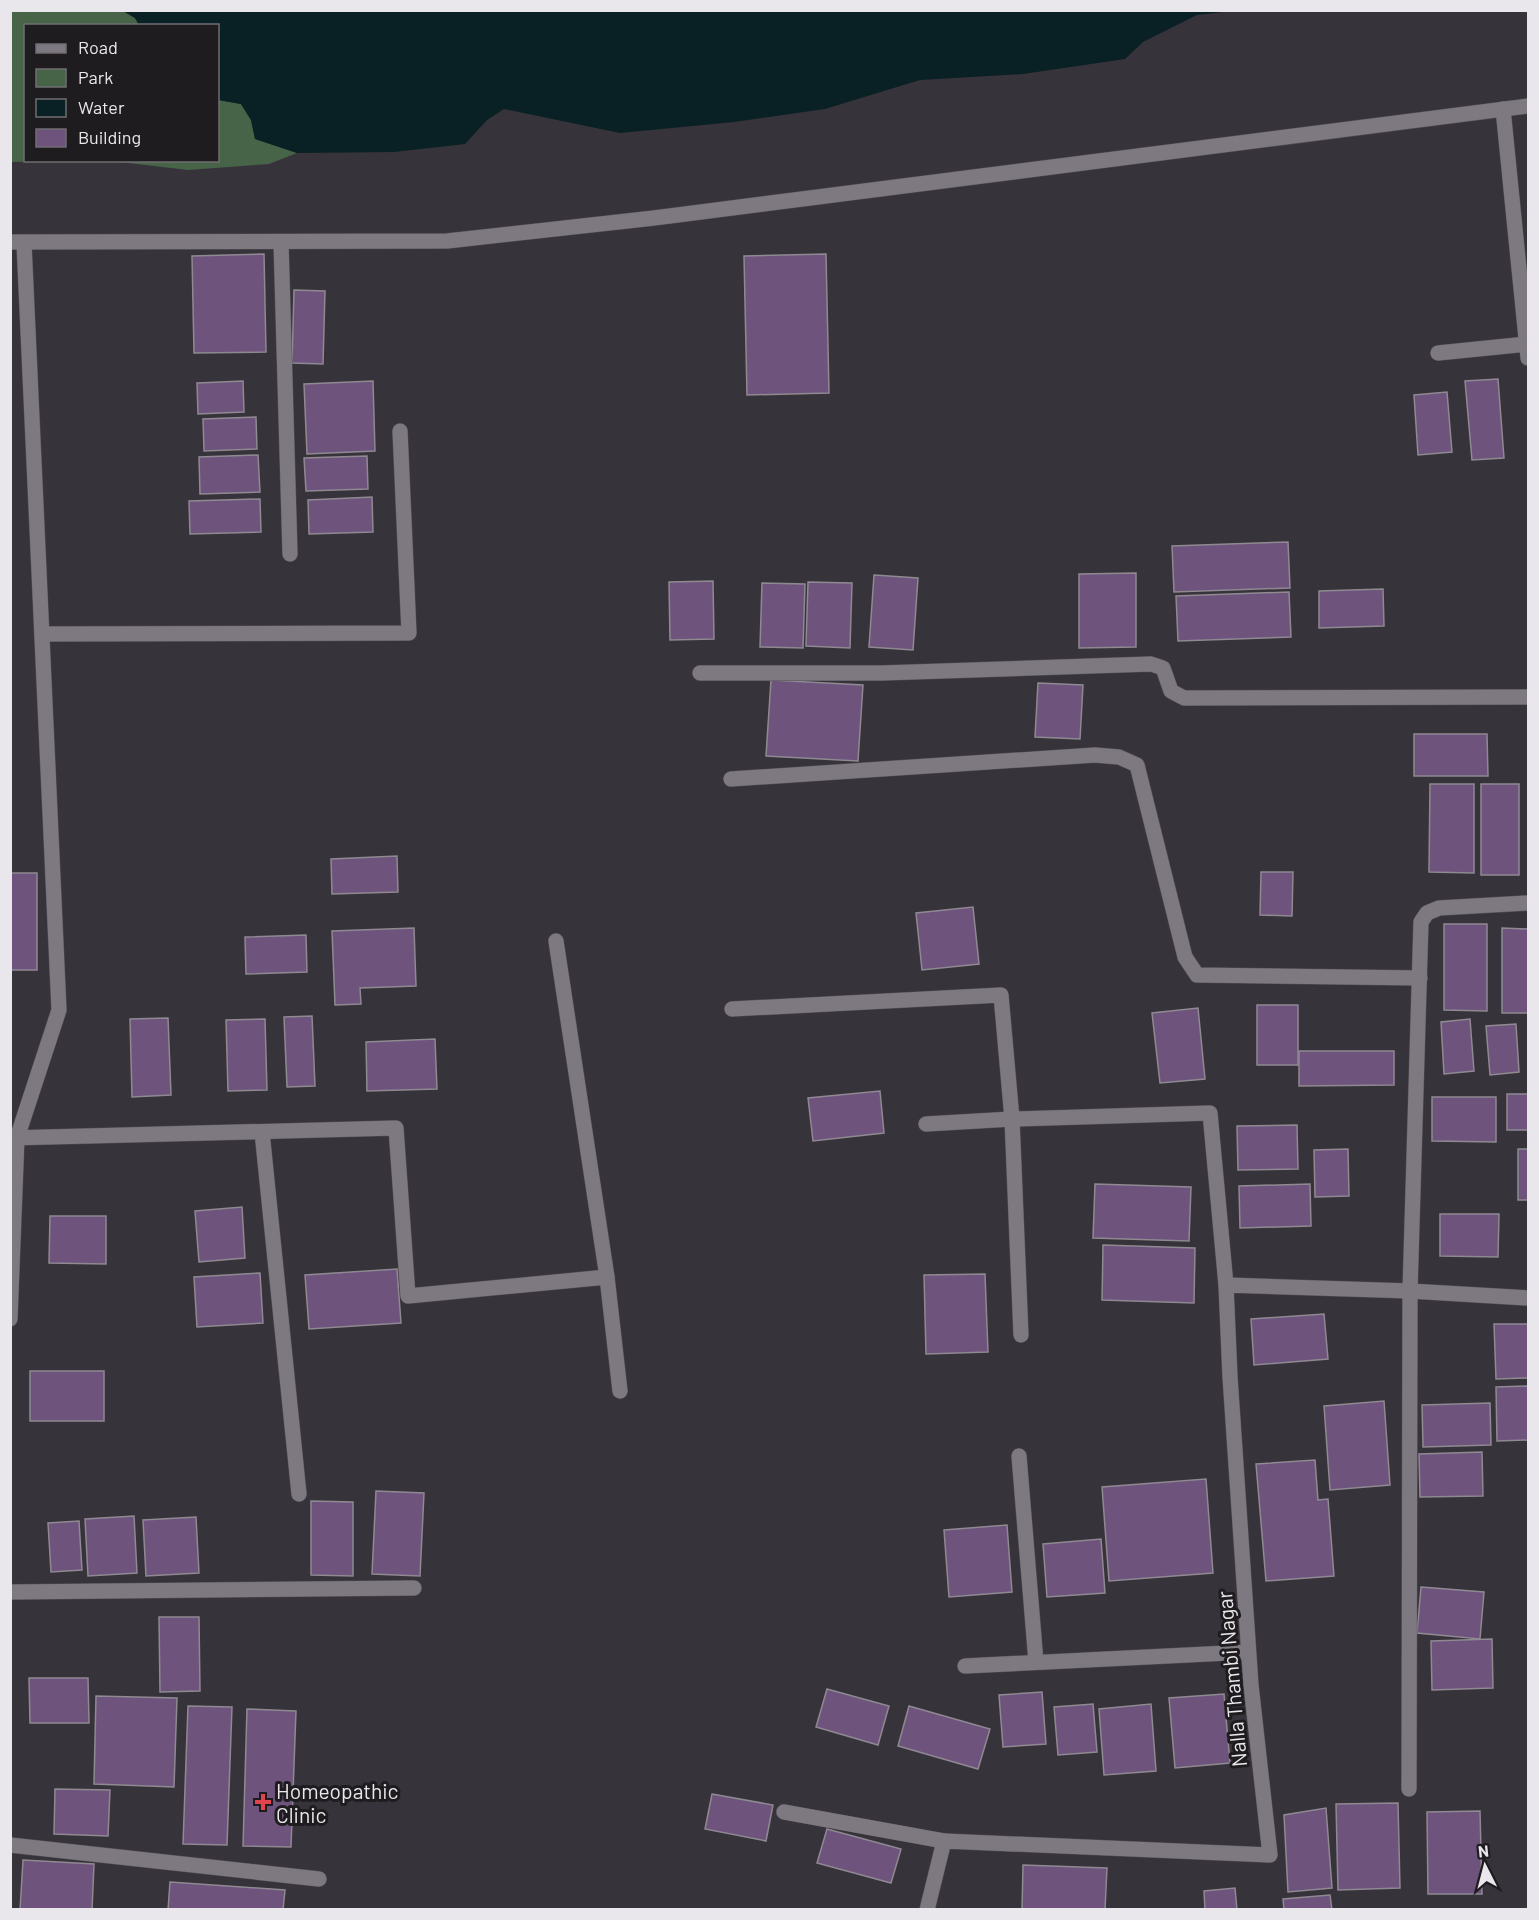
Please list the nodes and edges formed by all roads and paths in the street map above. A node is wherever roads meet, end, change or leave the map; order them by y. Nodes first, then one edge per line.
1 (1528, 106) edge
2 (1503, 109) junction
3 (17, 242) edge
4 (280, 242) junction
5 (1528, 351) edge
6 (1438, 353) dead end
7 (400, 431) dead end
8 (290, 554) dead end
9 (42, 634) junction
10 (700, 674) dead end
11 (1528, 697) edge
12 (731, 779) dead end
13 (1528, 903) edge
14 (556, 941) dead end
15 (1420, 978) junction
16 (732, 1009) dead end
17 (1012, 1119) junction
18 (926, 1124) dead end
19 (262, 1132) junction
20 (14, 1138) edge
21 (607, 1278) junction
22 (1226, 1286) junction
23 (1410, 1291) junction
24 (1528, 1298) edge
25 (10, 1319) edge
26 (1021, 1335) dead end
27 (620, 1390) dead end
28 (1019, 1456) dead end
29 (299, 1494) dead end
30 (414, 1588) dead end
31 (10, 1592) edge
32 (1248, 1652) junction
33 (1036, 1662) junction
34 (965, 1666) dead end
35 (1408, 1789) dead end
36 (784, 1812) dead end
37 (944, 1841) junction
38 (10, 1845) edge
39 (319, 1879) dead end
40 (927, 1910) edge

1 - 2 street
2 - 4 street
2 - 5 street
3 - 4 street
3 - 9 street
4 - 8 street
5 - 6 street
7 - 9 street
9 - 20 street
10 - 11 street
12 - 15 street
13 - 15 street
14 - 21 street
15 - 23 street
16 - 17 street
17 - 18 street
17 - 22 street, Nalla Thambi Nagar
17 - 26 street
19 - 20 street
19 - 21 street
19 - 29 street
20 - 25 street
21 - 27 street
22 - 23 street
22 - 32 street, Nalla Thambi Nagar
23 - 24 street
23 - 35 street
28 - 33 street
30 - 31 street
32 - 33 street
32 - 37 street, Nalla Thambi Nagar
33 - 34 street
36 - 37 street
37 - 40 street
38 - 39 street

